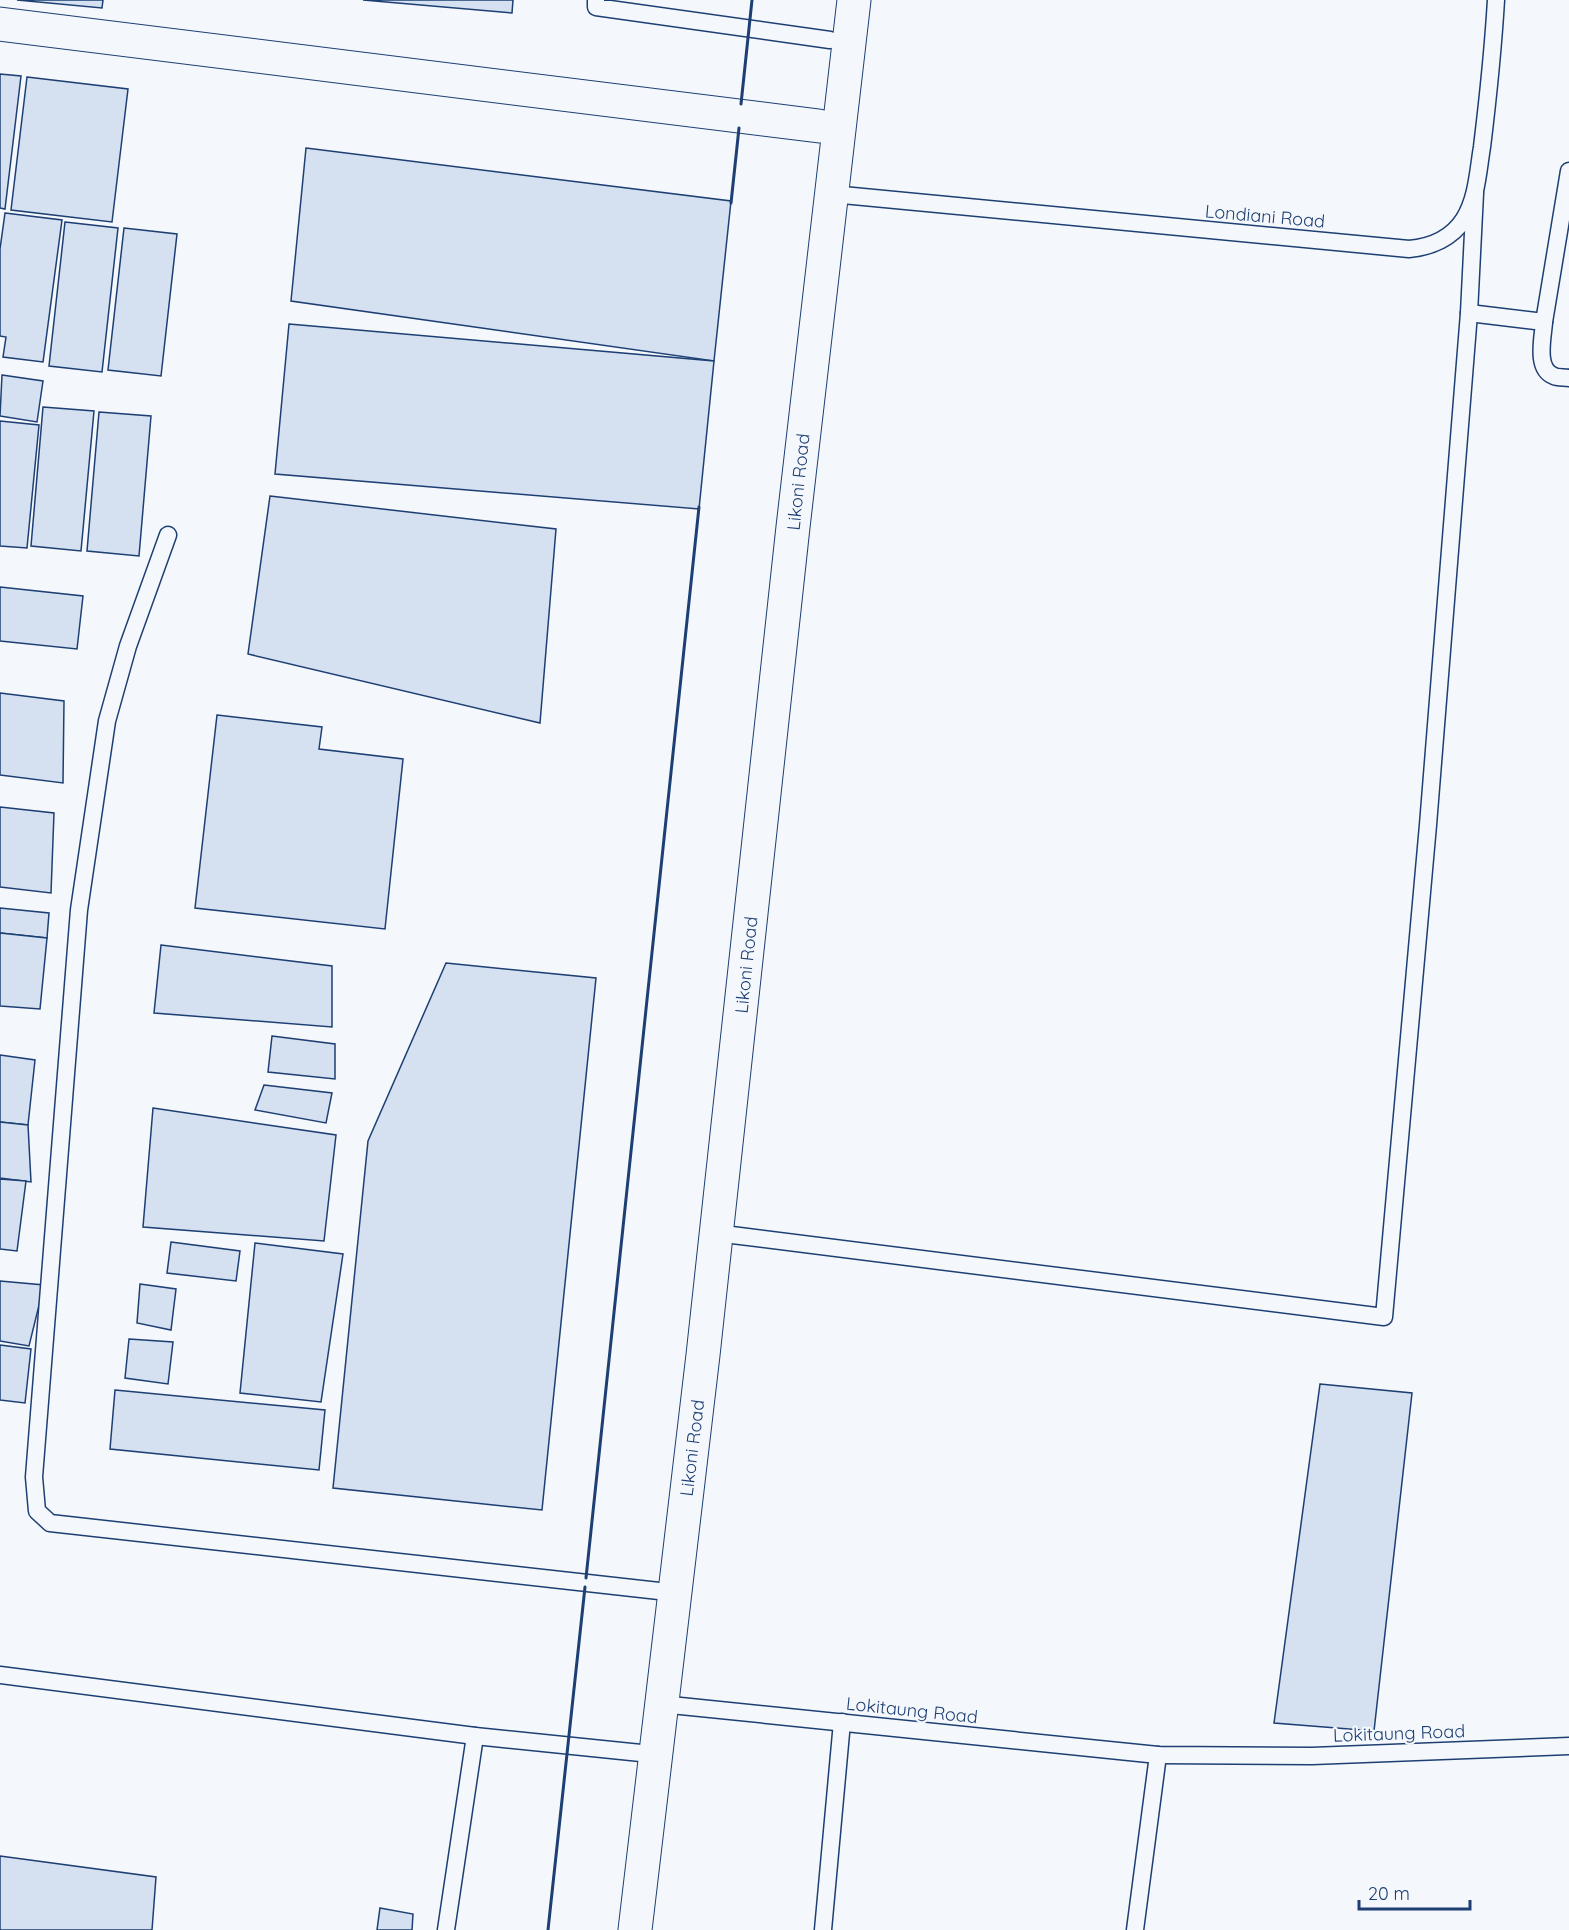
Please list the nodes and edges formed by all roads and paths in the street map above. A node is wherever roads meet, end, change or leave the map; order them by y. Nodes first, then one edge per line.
1 (596, 0) edge
2 (836, 0) edge
3 (854, 0) edge
4 (1496, 0) edge
5 (0, 24) edge
6 (830, 40) junction
7 (819, 126) junction
8 (1569, 171) edge
9 (1475, 193) junction
10 (831, 194) junction
11 (1469, 313) junction
12 (808, 314) junction
13 (1544, 322) junction
14 (1569, 378) edge
15 (168, 535) dead end
16 (707, 1231) junction
17 (659, 1591) junction
18 (0, 1675) edge
19 (661, 1704) junction
20 (842, 1722) junction
21 (475, 1736) junction
22 (1569, 1746) edge
23 (641, 1753) junction
24 (1158, 1755) junction
25 (446, 1930) edge
26 (620, 1930) edge
27 (634, 1930) edge
28 (824, 1930) edge
29 (1135, 1930) edge

1 - 6 lane
2 - 6 street, Likoni Road
3 - 10 street, Likoni Road
4 - 9 lane, Londiani Road
5 - 7 street
6 - 7 street, Likoni Road
7 - 12 street, Likoni Road
8 - 13 lane
9 - 10 lane, Londiani Road
9 - 11 lane
10 - 12 street, Likoni Road
11 - 13 lane
11 - 16 lane
12 - 16 street, Likoni Road
13 - 14 lane
15 - 17 lane
16 - 17 street, Likoni Road
16 - 19 street, Likoni Road
17 - 23 street, Likoni Road
18 - 21 lane
19 - 20 lane, Lokitaung Road
19 - 27 street, Likoni Road
20 - 24 lane, Lokitaung Road
20 - 28 lane
21 - 23 lane
21 - 25 lane
22 - 24 lane, Lokitaung Road
23 - 26 street, Likoni Road
24 - 29 lane

